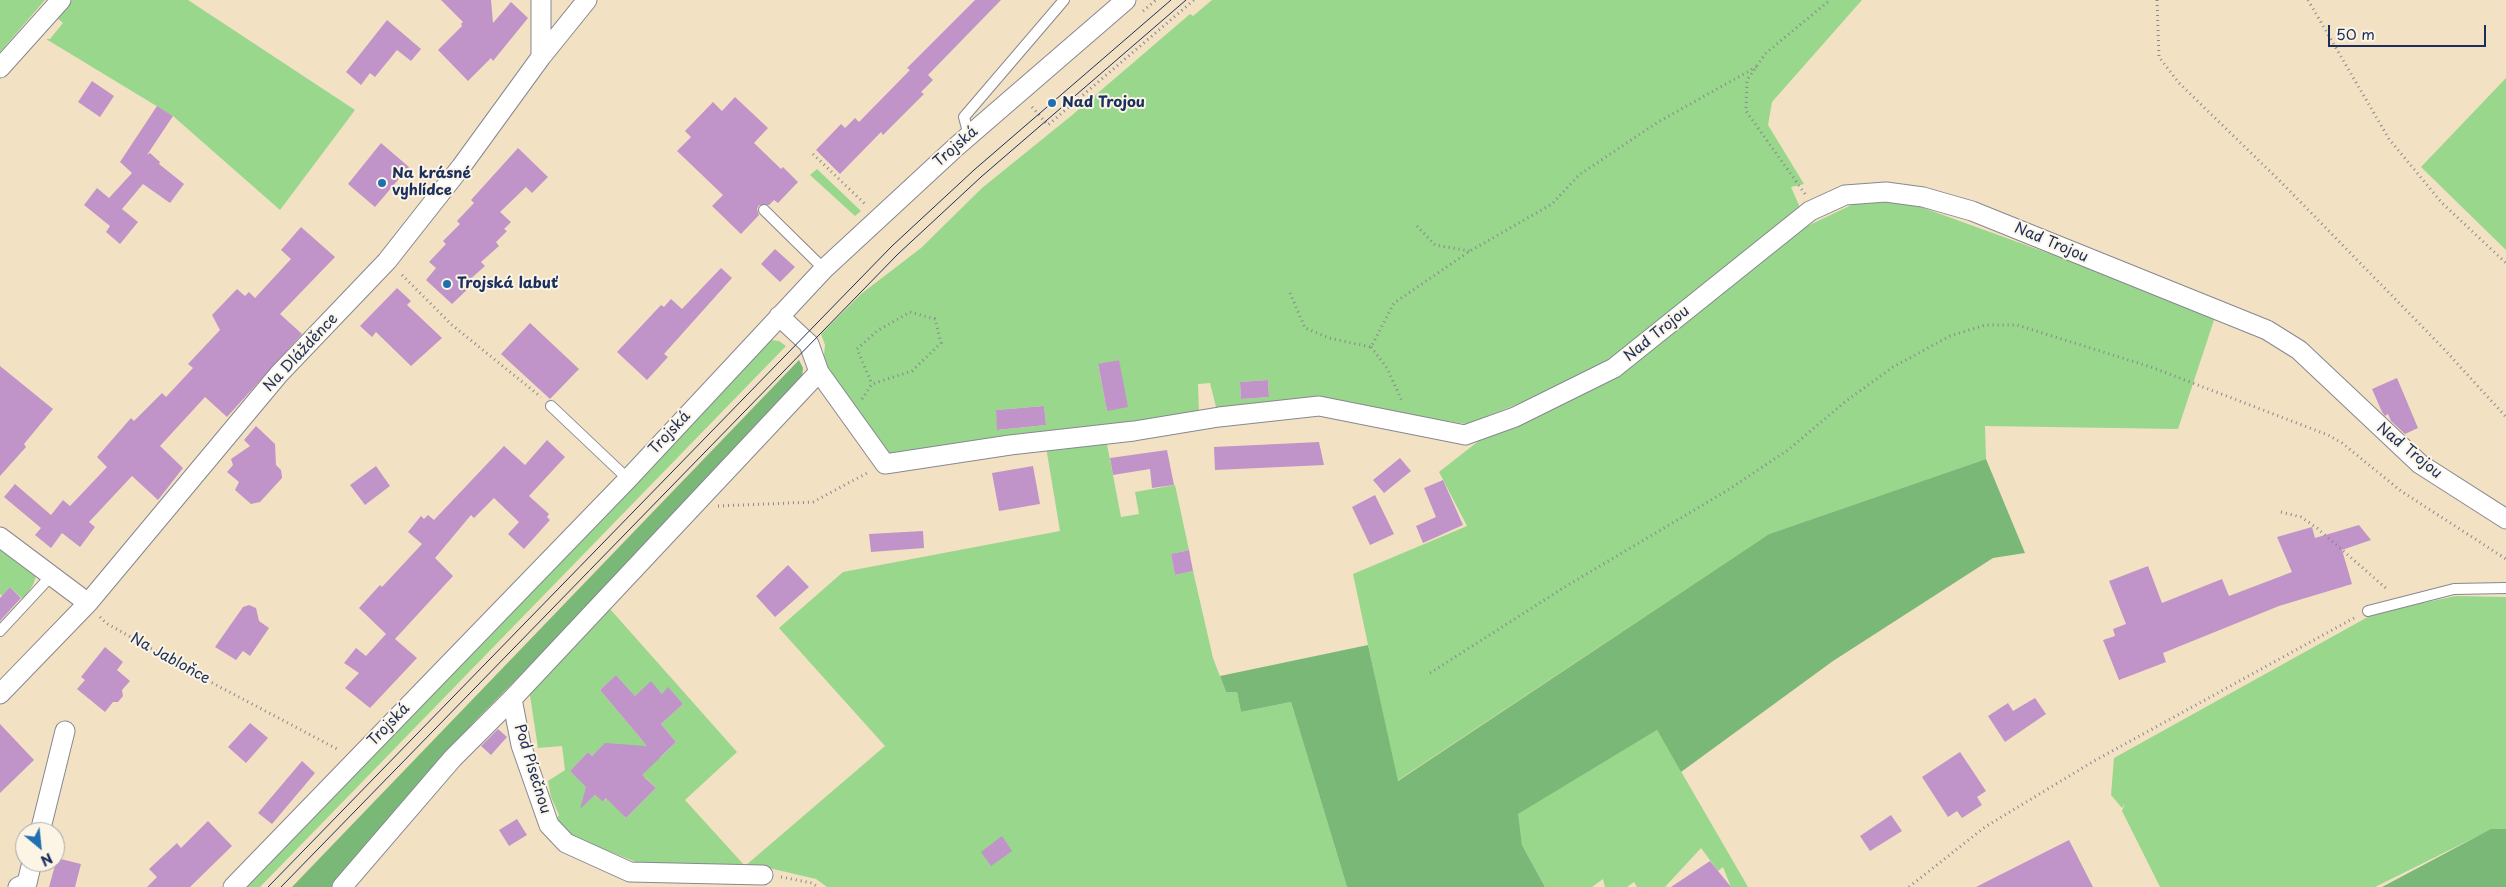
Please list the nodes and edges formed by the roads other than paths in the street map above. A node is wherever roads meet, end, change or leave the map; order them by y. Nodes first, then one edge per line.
1 (61, 0) edge
2 (541, 0) edge
3 (587, 0) edge
4 (1064, 0) edge
5 (1126, 0) edge
6 (541, 57) junction
7 (0, 68) edge
8 (969, 136) junction
9 (764, 210) dead end
10 (824, 269) junction
11 (779, 316) junction
12 (819, 372) junction
13 (551, 406) road end
14 (628, 478) junction
15 (2506, 519) edge
16 (0, 537) edge
17 (52, 576) junction
18 (2506, 588) edge
19 (88, 603) junction
20 (2368, 611) road end
21 (0, 631) edge
22 (0, 694) edge
23 (512, 699) junction
24 (65, 731) dead end
25 (42, 822) edge
26 (30, 872) edge
27 (763, 875) road end
28 (18, 887) edge
29 (233, 887) edge
30 (342, 887) edge

1 - 7 street
2 - 6 street
3 - 6 street, Na Dlážděnce
4 - 8 lane
5 - 8 street, Trojská
6 - 19 street, Na Dlážděnce
8 - 10 street, Trojská
9 - 10 lane
10 - 11 street, Trojská
11 - 12 street
11 - 14 street, Trojská
12 - 15 street, Nad Trojou
12 - 23 street
13 - 14 lane
14 - 29 street, Trojská
16 - 17 street
17 - 19 street
17 - 21 lane
18 - 20 lane
19 - 22 street, Na Dlážděnce
23 - 27 street, Pod Písečnou
23 - 30 street
24 - 25 street
26 - 28 street

